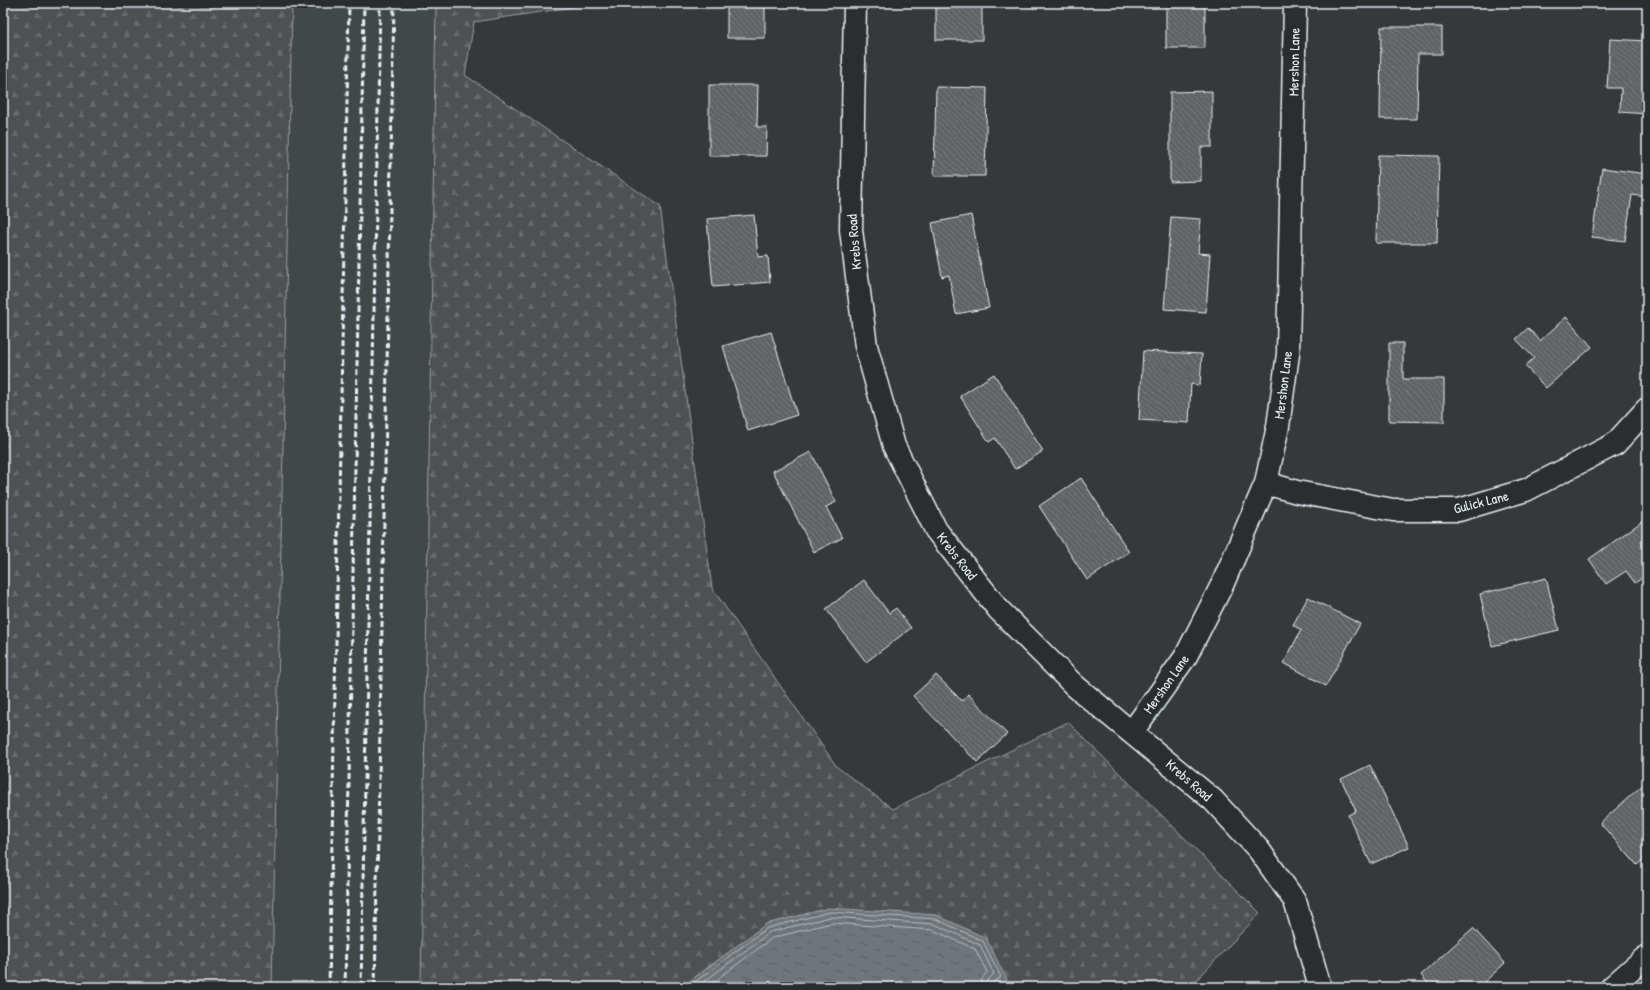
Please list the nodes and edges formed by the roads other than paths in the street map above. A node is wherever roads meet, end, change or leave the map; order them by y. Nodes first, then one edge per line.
1 (855, 3) edge
2 (1295, 3) edge
3 (1647, 410) edge
4 (1266, 483) junction
5 (1132, 732) junction
6 (1647, 956) edge
7 (1320, 987) edge
8 (1612, 987) edge

1 - 5 street, Krebs Road
2 - 4 street, Mershon Lane
3 - 4 street, Gulick Lane
4 - 5 street, Mershon Lane
5 - 7 street, Krebs Road
6 - 8 street

